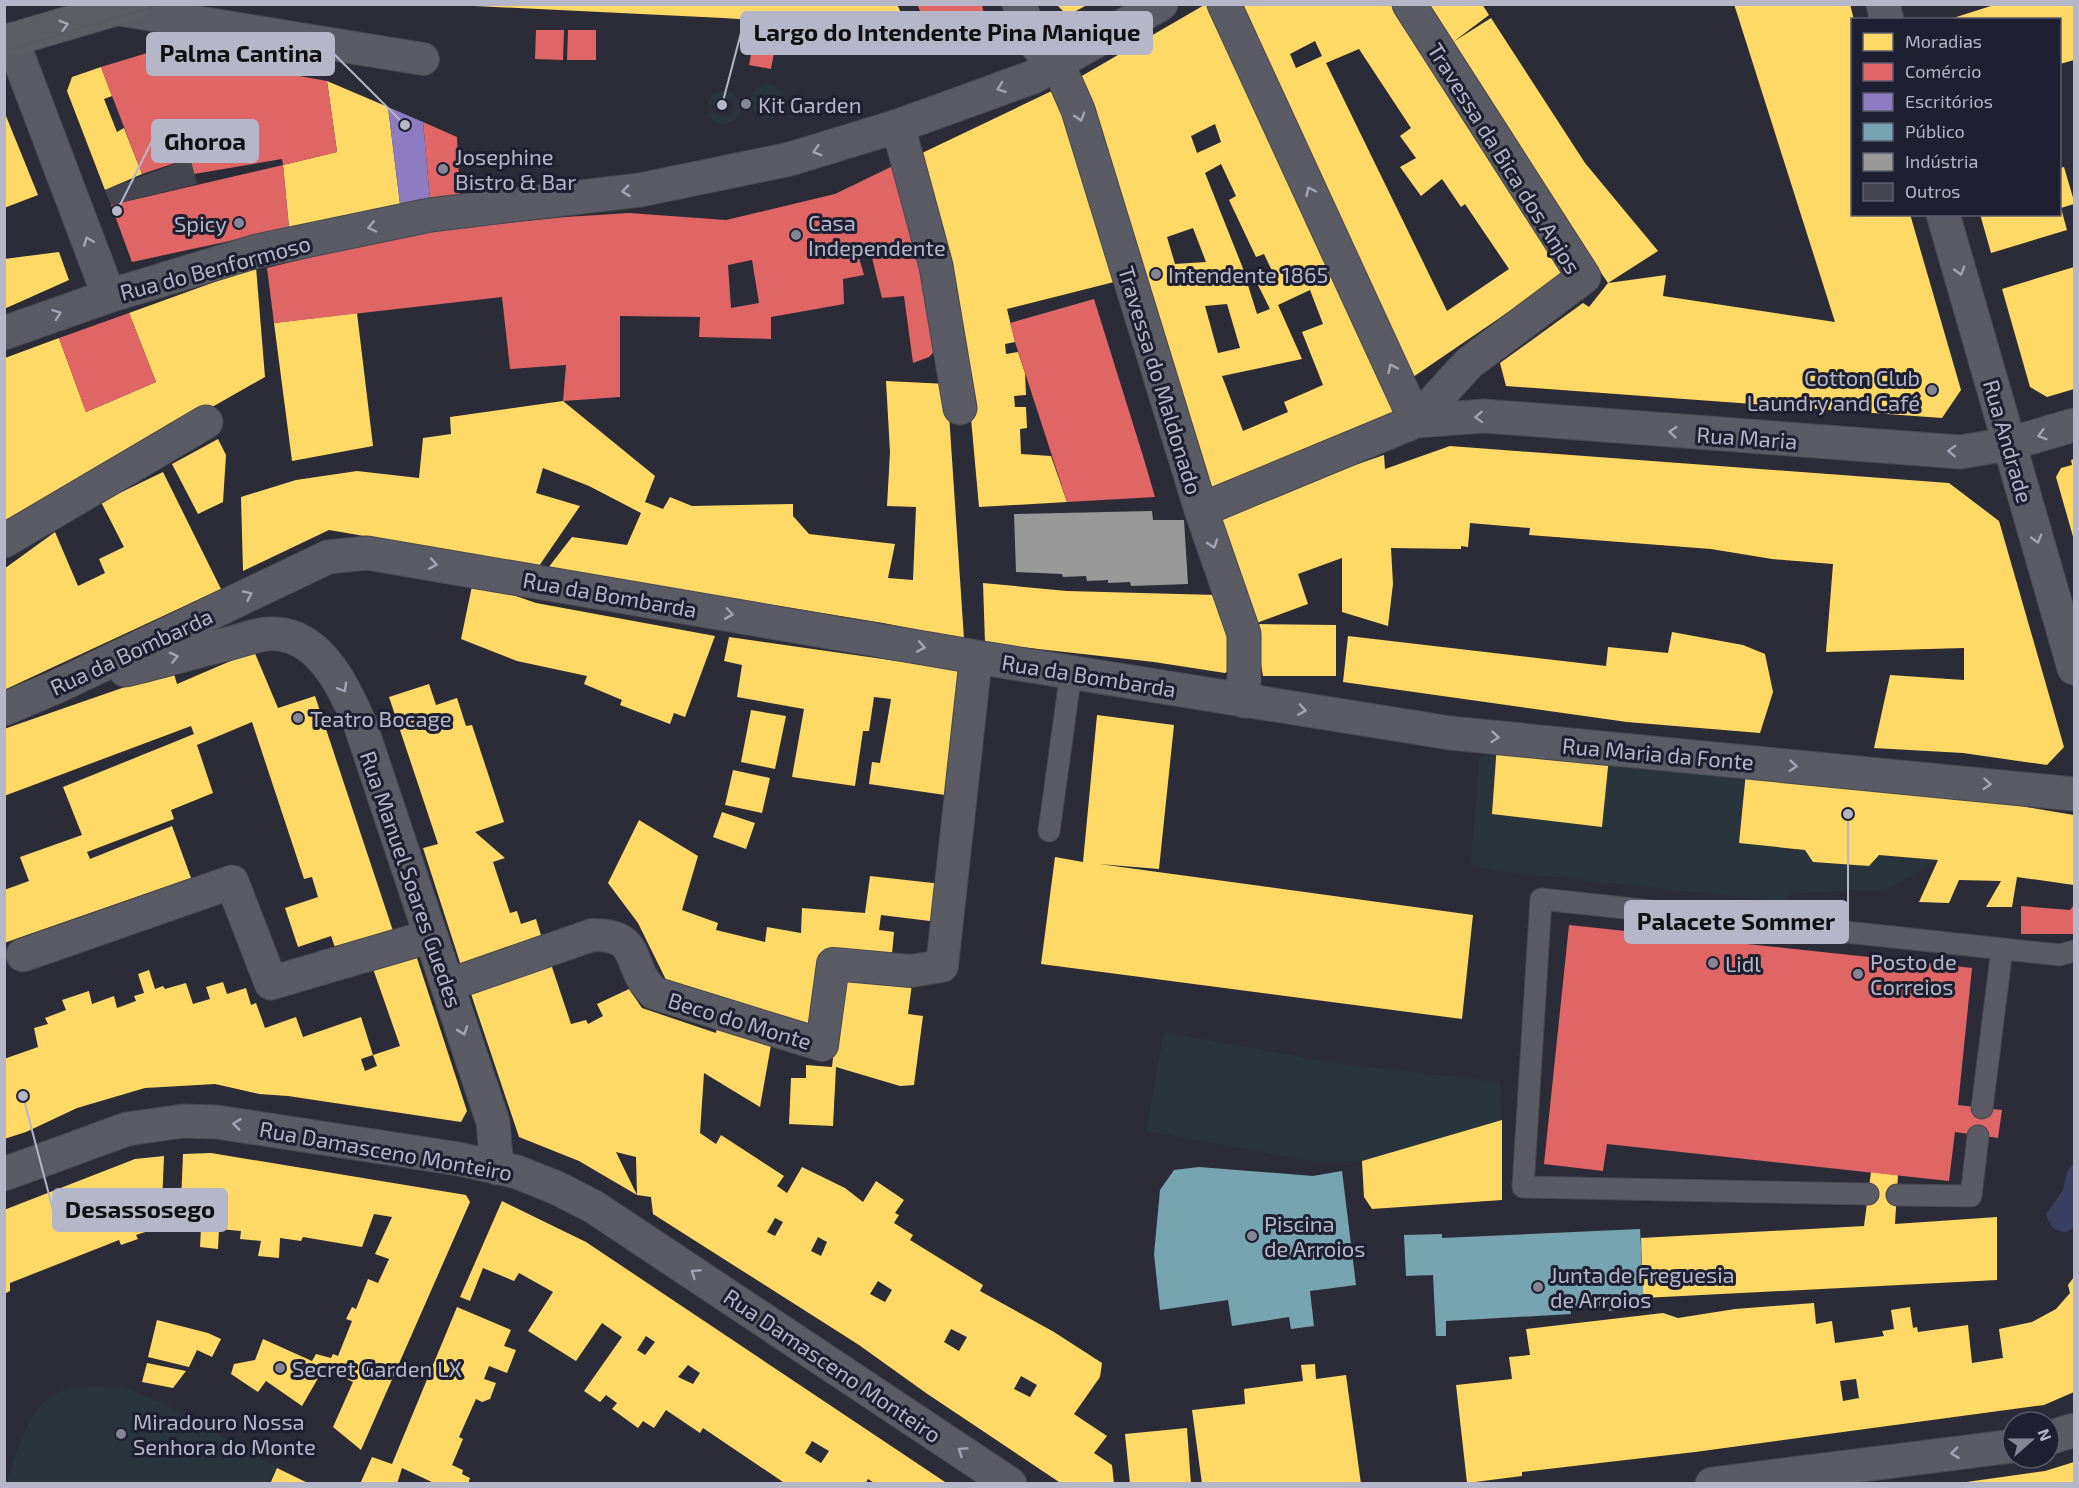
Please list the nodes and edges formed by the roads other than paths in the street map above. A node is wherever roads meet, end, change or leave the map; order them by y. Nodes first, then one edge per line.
1 (1019, 4) edge
2 (1161, 4) edge
3 (1224, 4) edge
4 (1408, 4) edge
5 (125, 7) edge
6 (7, 32) edge
7 (423, 59) dead end
8 (1055, 65) junction
9 (898, 126) junction
10 (1945, 216) edge
11 (109, 296) junction
12 (4, 333) edge
13 (960, 408) dead end
14 (1416, 421) junction
15 (206, 422) dead end
16 (2074, 425) edge
17 (2009, 444) junction
18 (1201, 510) junction
19 (4, 541) edge
20 (976, 657) junction
21 (2074, 668) edge
22 (1071, 672) junction
23 (56, 687) junction
24 (1244, 701) junction
25 (4, 709) edge
26 (2074, 794) edge
27 (1049, 831) dead end
28 (431, 936) junction
29 (2001, 949) junction
30 (2074, 951) edge
31 (23, 955) dead end
32 (447, 983) junction
33 (1982, 1108) dead end
34 (1978, 1136) dead end
35 (497, 1168) junction
36 (4, 1174) edge
37 (1868, 1194) dead end
38 (1897, 1195) dead end
39 (2001, 1448) edge
40 (1010, 1484) edge
41 (1712, 1484) edge

1 - 8 street, Travessa do Maldonado
2 - 8 street, Rua do Benformoso
14 -> 3 street
4 - 14 street, Travessa da Bica dos Anjos
6 -> 5 main road
5 - 7 street
11 -> 6 street
8 -> 9 street, Rua do Benformoso
8 -> 18 street, Travessa do Maldonado
9 -> 11 street, Rua do Benformoso
9 - 13 street
10 -> 17 street, Rua Andrade
12 -> 11 street, Rua do Benformoso
17 -> 14 street, Rua Maria
14 - 18 street
15 - 19 street
16 -> 17 street, Rua Maria
17 -> 21 street, Rua Andrade
18 -> 24 street, Travessa do Maldonado
20 - 22 street, Rua da Bombarda
23 -> 20 street, Rua da Bombarda
20 - 32 street, Beco do Monte
22 - 24 street, Rua da Bombarda
22 - 27 lane
23 - 25 street, Rua da Bombarda
23 -> 28 street, Rua Manuel Soares Guedes
24 -> 26 street, Rua Maria da Fonte
28 - 31 street
28 - 32 street, Rua Manuel Soares Guedes
29 - 30 lane
29 - 33 lane
29 - 37 lane
32 -> 35 street, Rua Manuel Soares Guedes
34 - 38 lane
35 -> 36 street, Rua Damasceno Monteiro
40 -> 35 street, Rua Damasceno Monteiro
39 -> 41 street

